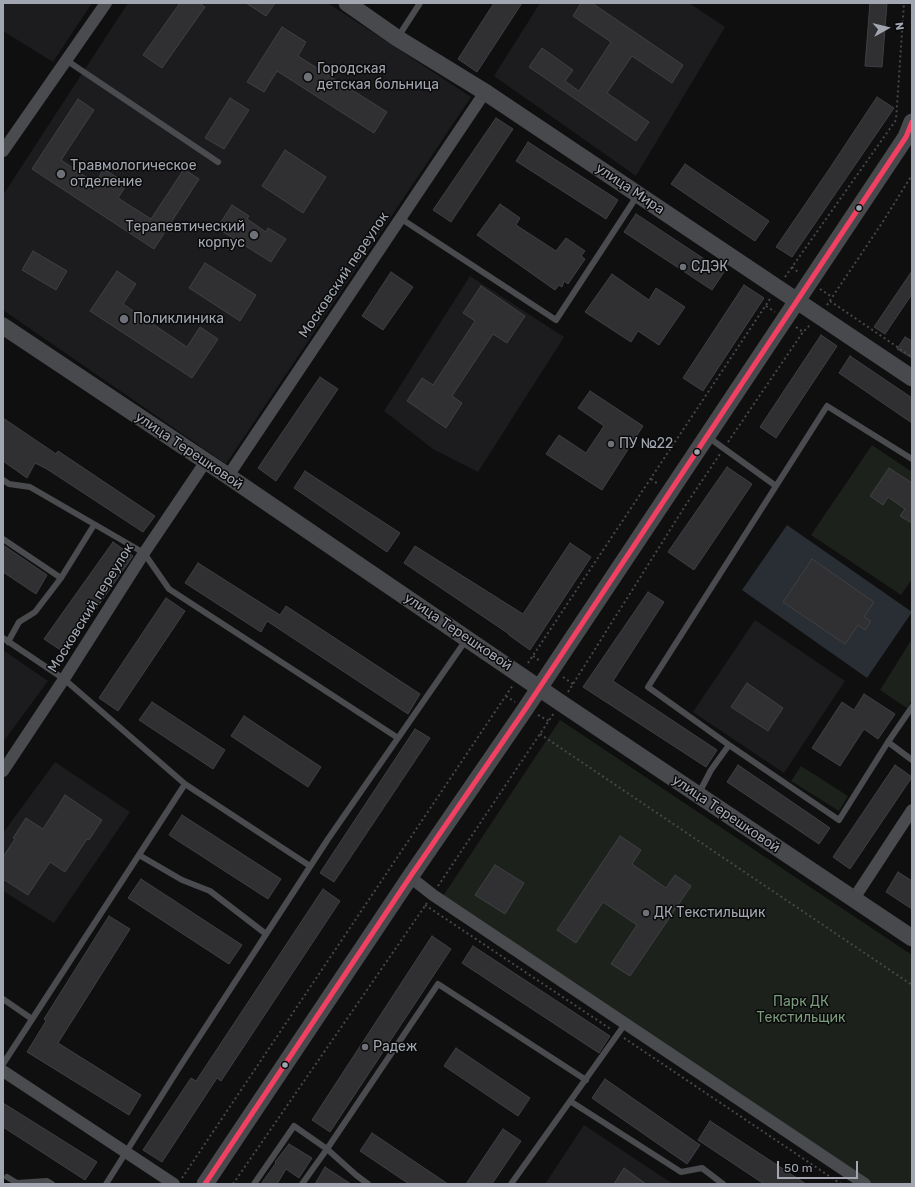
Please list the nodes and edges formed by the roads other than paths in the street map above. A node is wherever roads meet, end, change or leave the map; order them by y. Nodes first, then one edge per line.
1 (106, 3) edge
2 (347, 3) edge
3 (420, 3) edge
4 (398, 38) junction
5 (66, 60) junction
6 (485, 92) junction
7 (912, 122) edge
8 (3, 151) edge
9 (218, 162) dead end
10 (638, 194) junction
11 (400, 218) junction
12 (796, 301) junction
13 (3, 326) edge
14 (912, 378) edge
15 (707, 436) junction
16 (912, 459) edge
17 (206, 461) junction
18 (228, 476) junction
19 (3, 480) edge
20 (776, 486) junction
21 (94, 525) junction
22 (3, 539) edge
23 (144, 553) junction
24 (61, 578) junction
25 (467, 639) junction
26 (5, 640) edge
27 (64, 679) junction
28 (539, 688) junction
29 (912, 707) edge
30 (398, 738) junction
31 (888, 742) junction
32 (729, 745) junction
33 (912, 760) edge
34 (3, 771) edge
35 (185, 784) junction
36 (699, 795) junction
37 (912, 810) edge
38 (139, 855) junction
39 (310, 866) junction
40 (410, 877) junction
41 (853, 900) junction
42 (266, 934) junction
43 (912, 938) edge
44 (3, 999) edge
45 (32, 1019) junction
46 (625, 1024) junction
47 (3, 1064) edge
48 (3, 1071) edge
49 (586, 1080) junction
50 (570, 1101) junction
51 (327, 1149) junction
52 (127, 1153) junction
53 (7, 1177) dead end
54 (18, 1183) edge
55 (52, 1184) edge
56 (106, 1184) edge
57 (174, 1184) edge
58 (206, 1184) edge
59 (254, 1184) edge
60 (302, 1184) edge
61 (368, 1184) edge
62 (511, 1184) edge
63 (723, 1184) edge
64 (865, 1184) edge

1 - 5 street
2 - 4 street, улица Мира
3 - 4 lane
4 - 6 street, улица Мира
5 - 8 street
5 - 9 lane
6 - 10 street, улица Мира
6 - 11 street, Московский переулок
7 - 12 street
10 - 11 lane
10 - 12 street, улица Мира
11 - 18 street, Московский переулок
12 - 14 street, улица Мира
12 - 15 street
13 - 17 street, улица Терешковой
15 - 20 lane
15 - 28 street
16 - 20 lane
17 - 18 street, улица Терешковой
17 - 23 street, Московский переулок
18 - 25 street, улица Терешковой
19 - 21 lane
20 - 32 lane
21 - 23 lane
21 - 24 lane
22 - 24 lane
23 - 27 street, Московский переулок
23 - 30 lane
24 - 26 lane
25 - 28 street, улица Терешковой
25 - 30 lane
26 - 27 lane
27 - 34 street, Московский переулок
27 - 35 lane
28 - 36 street, улица Терешковой
28 - 40 street
29 - 31 lane
30 - 39 lane
31 - 32 lane
31 - 33 lane
32 - 36 lane
35 - 38 lane
35 - 39 lane
36 - 41 street, улица Терешковой
37 - 41 street
38 - 42 lane
38 - 45 lane
39 - 42 lane
40 - 46 street
40 - 58 street
41 - 43 street, улица Терешковой
42 - 52 lane
44 - 45 lane
45 - 47 lane
46 - 49 lane
46 - 64 street
48 - 52 street
49 - 50 lane
49 - 51 lane
50 - 62 lane
50 - 63 lane
51 - 59 lane
51 - 60 lane
51 - 61 lane
52 - 56 lane
52 - 57 street
53 - 54 lane
54 - 55 lane

